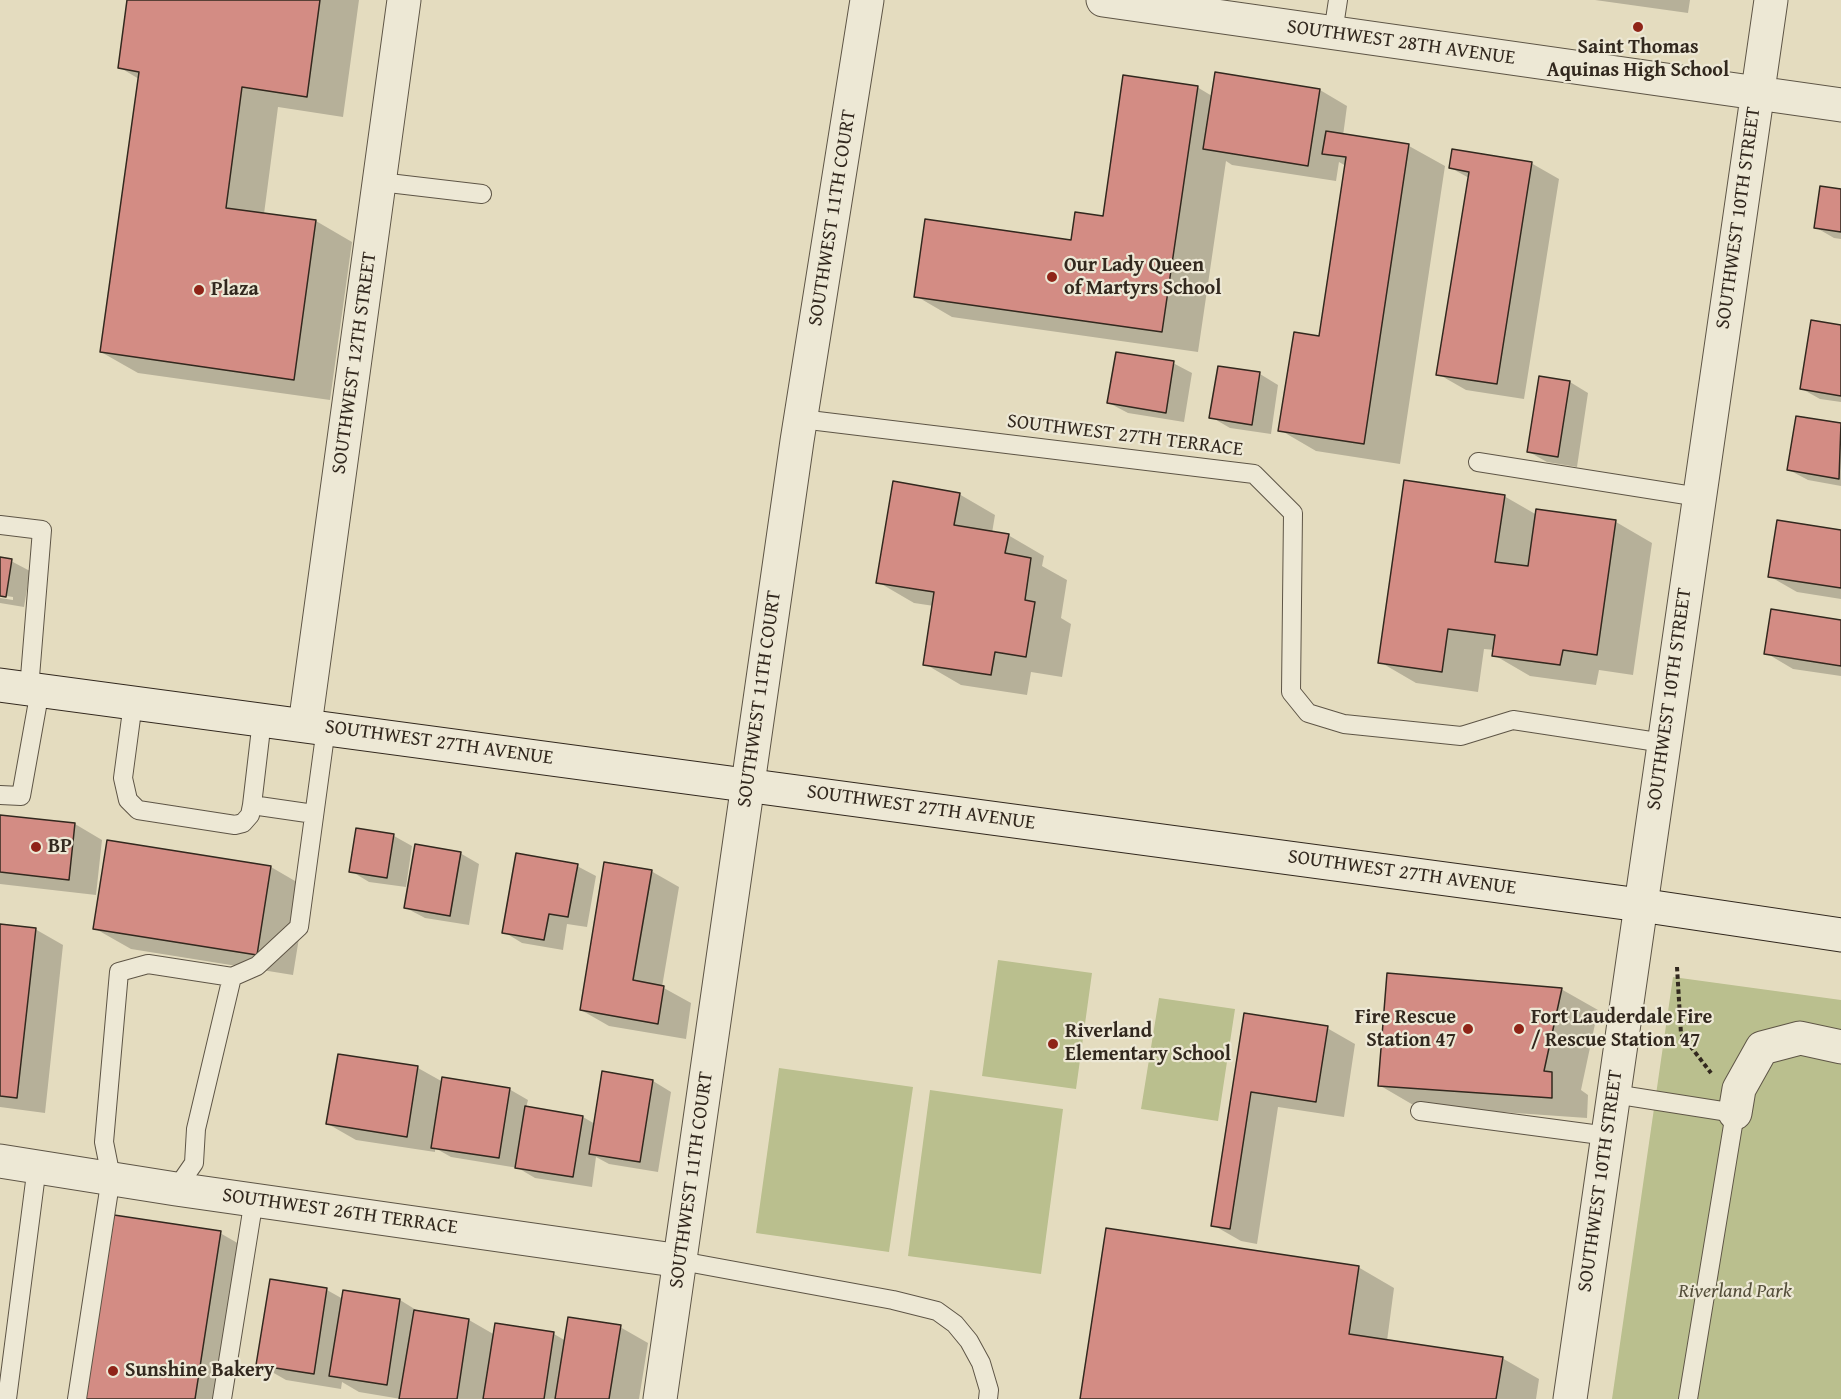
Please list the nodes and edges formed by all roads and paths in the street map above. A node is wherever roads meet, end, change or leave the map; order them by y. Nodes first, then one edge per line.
1 (404, 0) edge
2 (867, 0) edge
3 (1103, 0) edge
4 (1338, 0) edge
5 (1771, 0) edge
6 (1333, 33) junction
7 (1757, 93) junction
8 (1841, 105) edge
9 (380, 182) junction
10 (482, 194) dead end
11 (801, 419) junction
12 (1478, 462) dead end
13 (1699, 497) junction
14 (0, 525) edge
15 (23, 688) edge
16 (133, 703) junction
17 (262, 720) junction
18 (316, 727) junction
19 (1664, 743) junction
20 (747, 785) junction
21 (0, 795) edge
22 (252, 805) junction
23 (314, 814) junction
24 (1640, 905) junction
25 (1841, 935) edge
26 (1677, 967) dead end
27 (232, 977) junction
28 (1841, 1047) edge
29 (1713, 1075) dead end
30 (1614, 1094) junction
31 (1420, 1111) dead end
32 (1735, 1113) junction
33 (1608, 1136) junction
34 (0, 1161) edge
35 (38, 1166) junction
36 (111, 1178) junction
37 (176, 1189) junction
38 (254, 1199) junction
39 (681, 1261) junction
40 (7, 1399) edge
41 (77, 1399) edge
42 (222, 1399) edge
43 (660, 1399) edge
44 (988, 1399) edge
45 (1570, 1399) edge
46 (1688, 1399) edge

1 - 9 street, SOUTHWEST 12TH STREET
2 - 11 street, SOUTHWEST 11TH COURT
3 - 6 street, SOUTHWEST 28TH AVENUE
4 - 6 lane
5 - 7 street, SOUTHWEST 10TH STREET
6 - 7 street, SOUTHWEST 28TH AVENUE
7 - 8 street, SOUTHWEST 28TH AVENUE
7 - 13 street, SOUTHWEST 10TH STREET
9 - 10 lane
9 - 18 street, SOUTHWEST 12TH STREET
11 - 19 lane, SOUTHWEST 27TH TERRACE
11 - 20 street, SOUTHWEST 11TH COURT
12 - 13 lane
13 - 19 street, SOUTHWEST 10TH STREET
14 - 15 lane
15 - 16 street, SOUTHWEST 27TH AVENUE
15 - 21 lane
16 - 17 street, SOUTHWEST 27TH AVENUE
16 - 22 lane
17 - 18 street, SOUTHWEST 27TH AVENUE
17 - 22 lane
18 - 20 street, SOUTHWEST 27TH AVENUE
18 - 23 lane
19 - 24 street, SOUTHWEST 10TH STREET
20 - 24 street, SOUTHWEST 27TH AVENUE
20 - 39 street, SOUTHWEST 11TH COURT
22 - 23 lane
23 - 27 lane
24 - 25 street, SOUTHWEST 27TH AVENUE
24 - 30 street, SOUTHWEST 10TH STREET
26 - 29 path
27 - 36 lane
27 - 37 lane
28 - 32 street
30 - 32 lane
30 - 33 street, SOUTHWEST 10TH STREET
31 - 33 lane
32 - 46 lane
33 - 45 street, SOUTHWEST 10TH STREET
34 - 35 street, SOUTHWEST 26TH TERRACE
35 - 36 street, SOUTHWEST 26TH TERRACE
35 - 40 lane
36 - 37 street, SOUTHWEST 26TH TERRACE
36 - 41 lane
37 - 38 street, SOUTHWEST 26TH TERRACE
38 - 39 street, SOUTHWEST 26TH TERRACE
38 - 42 lane
39 - 43 street, SOUTHWEST 11TH COURT
39 - 44 lane

